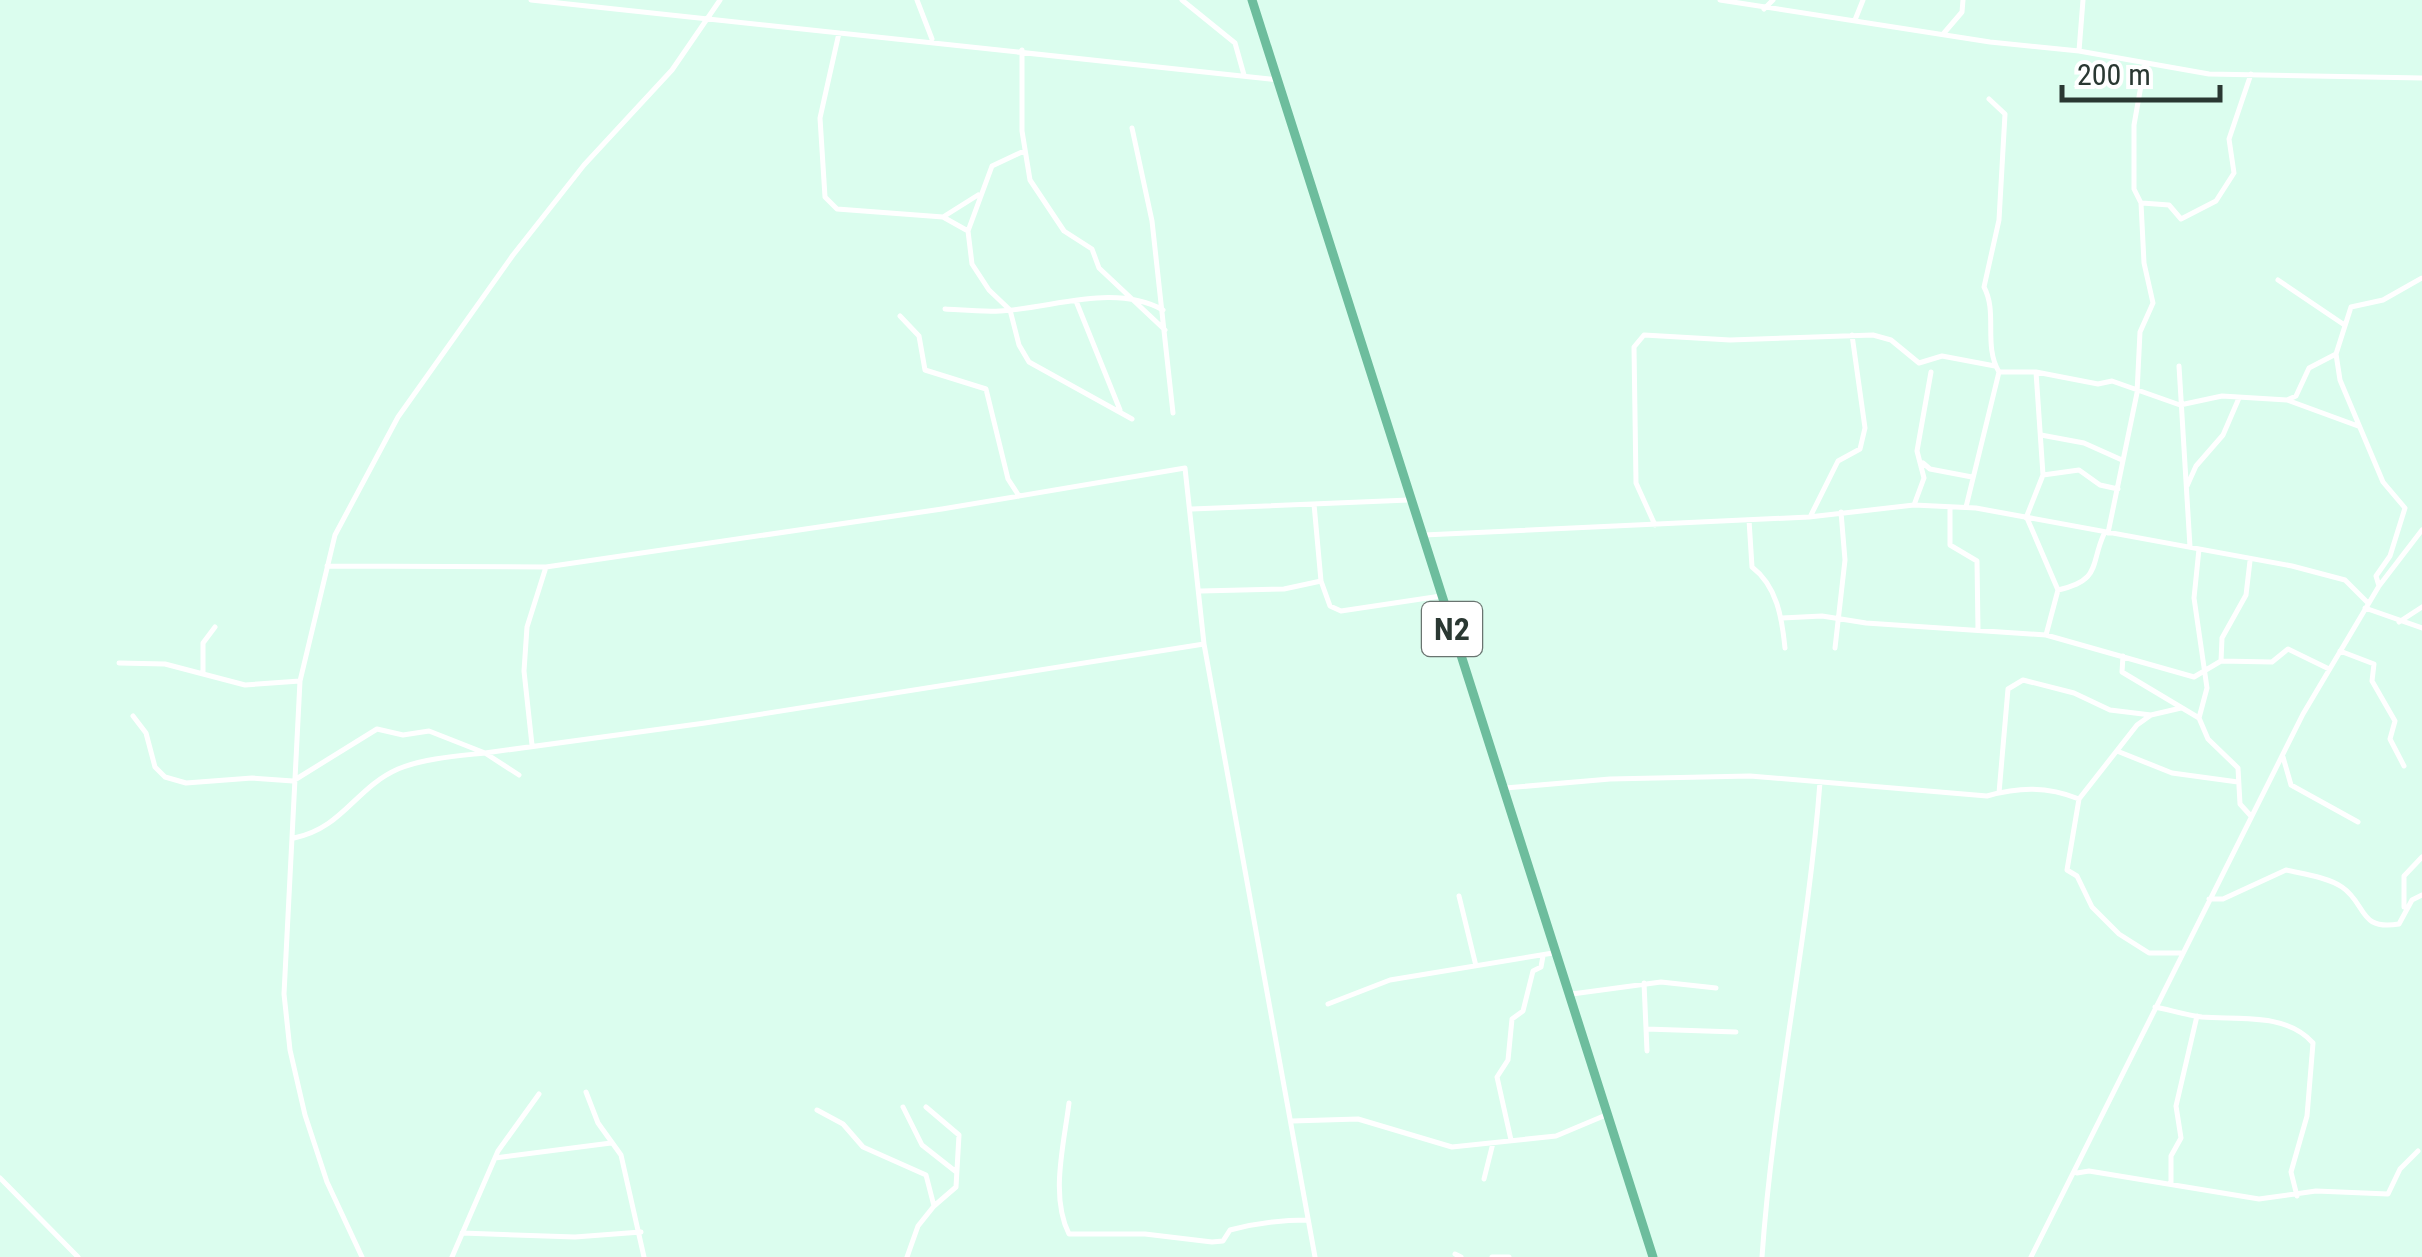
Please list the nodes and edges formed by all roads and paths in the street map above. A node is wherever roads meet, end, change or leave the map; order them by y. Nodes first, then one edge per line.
1 (532, 0) edge
2 (720, 0) edge
3 (917, 0) edge
4 (1182, 0) edge
5 (1252, 0) edge
6 (1720, 0) edge
7 (1773, 0) edge
8 (1864, 0) edge
9 (1963, 0) edge
10 (2083, 0) edge
11 (1764, 9) junction
12 (1855, 21) junction
13 (709, 22) junction
14 (839, 33) junction
15 (1944, 33) junction
16 (932, 40) junction
17 (1022, 50) junction
18 (2080, 51) junction
19 (2145, 63) junction
20 (2251, 74) junction
21 (1244, 76) junction
22 (2422, 78) edge
23 (1280, 80) junction
24 (1989, 99) dead end
25 (1132, 128) dead end
26 (1024, 151) junction
27 (978, 196) junction
28 (2141, 203) junction
29 (943, 217) junction
30 (968, 232) junction
31 (2422, 278) edge
32 (2278, 280) dead end
33 (1127, 298) junction
34 (1076, 301) junction
35 (945, 309) dead end
36 (1010, 310) junction
37 (1163, 310) junction
38 (900, 316) dead end
39 (2343, 324) junction
40 (1165, 330) junction
41 (1852, 335) junction
42 (2336, 354) junction
43 (2179, 366) dead end
44 (1997, 369) junction
45 (1930, 372) dead end
46 (2036, 372) junction
47 (2137, 393) junction
48 (2240, 398) junction
49 (2288, 400) junction
50 (2180, 404) junction
51 (1121, 413) junction
52 (1173, 413) dead end
53 (1132, 419) dead end
54 (2359, 427) junction
55 (2041, 435) junction
56 (2122, 460) junction
57 (1922, 462) junction
58 (1972, 476) junction
59 (2042, 476) junction
60 (2118, 489) junction
61 (2186, 489) junction
62 (1020, 496) junction
63 (1411, 500) junction
64 (1314, 504) junction
65 (1914, 505) junction
66 (1950, 507) junction
67 (1966, 508) junction
68 (1192, 509) junction
69 (1841, 512) junction
70 (1809, 517) junction
71 (2026, 518) junction
72 (1749, 520) junction
73 (1655, 525) junction
74 (2422, 530) edge
75 (2106, 533) junction
76 (1422, 535) junction
77 (2190, 548) junction
78 (2199, 550) junction
79 (2250, 560) junction
80 (328, 566) junction
81 (546, 567) junction
82 (1321, 581) junction
83 (2379, 586) junction
84 (2058, 590) junction
85 (1201, 591) junction
86 (1441, 596) junction
87 (2367, 606) junction
88 (2422, 607) edge
89 (1782, 618) junction
90 (1836, 619) junction
91 (2399, 622) junction
92 (216, 627) dead end
93 (2422, 628) edge
94 (1978, 630) junction
95 (2046, 635) junction
96 (1204, 644) junction
97 (1786, 648) dead end
98 (1835, 648) dead end
99 (2340, 650) junction
100 (2123, 656) junction
101 (2221, 661) junction
102 (118, 663) dead end
103 (2329, 669) junction
104 (2205, 671) junction
105 (202, 674) junction
106 (300, 681) junction
107 (2181, 708) junction
108 (132, 716) dead end
109 (2151, 716) junction
110 (2199, 718) junction
111 (532, 746) junction
112 (2117, 751) junction
113 (485, 753) junction
114 (2282, 756) junction
115 (2404, 766) dead end
116 (519, 775) dead end
117 (293, 781) junction
118 (1820, 782) junction
119 (2238, 782) junction
120 (1502, 788) junction
121 (1999, 793) junction
122 (2079, 799) junction
123 (2251, 816) junction
124 (2358, 822) dead end
125 (294, 838) junction
126 (2422, 857) edge
127 (2422, 895) edge
128 (1458, 896) dead end
129 (2209, 899) junction
130 (2404, 910) junction
131 (2181, 953) junction
132 (1548, 954) junction
133 (1476, 966) junction
134 (1644, 983) junction
135 (1716, 988) dead end
136 (1569, 995) junction
137 (1328, 1004) dead end
138 (2155, 1007) junction
139 (2196, 1016) junction
140 (1646, 1029) junction
141 (1736, 1032) dead end
142 (1647, 1051) dead end
143 (586, 1092) dead end
144 (539, 1094) dead end
145 (1069, 1104) dead end
146 (903, 1107) dead end
147 (926, 1107) dead end
148 (817, 1110) dead end
149 (1606, 1115) junction
150 (1292, 1121) junction
151 (1511, 1140) junction
152 (612, 1143) junction
153 (1493, 1143) junction
154 (2418, 1151) dead end
155 (495, 1158) junction
156 (954, 1171) junction
157 (2074, 1174) junction
158 (0, 1178) edge
159 (1484, 1179) dead end
160 (2170, 1184) junction
161 (2298, 1196) junction
162 (934, 1206) junction
163 (1308, 1220) junction
164 (641, 1232) junction
165 (462, 1233) junction
166 (78, 1257) edge
167 (362, 1257) edge
168 (452, 1257) edge
169 (644, 1257) edge
170 (906, 1257) edge
171 (1315, 1257) edge
172 (1492, 1257) edge
173 (1509, 1257) edge
174 (1652, 1257) edge
175 (1762, 1257) edge
176 (2031, 1257) edge

1 - 13 street
2 - 13 street
3 - 16 street
4 - 21 street
5 - 23 highway, N2
6 - 11 street
7 - 11 street
8 - 12 street
9 - 15 street
10 - 18 street
11 - 12 street
12 - 15 street
13 - 14 street
13 - 80 street
14 - 16 street
14 - 29 street
15 - 18 street
16 - 17 street
17 - 21 street
17 - 26 street
18 - 19 street
19 - 20 street
19 - 28 street
20 - 22 street
20 - 28 street
21 - 23 street
23 - 63 highway, N2
24 - 44 street
25 - 37 street
26 - 27 street
26 - 33 street
27 - 29 street
27 - 30 street
28 - 47 street
29 - 30 street
30 - 36 street
31 - 39 street
32 - 39 street
33 - 34 street
33 - 37 street
33 - 40 street
34 - 36 street
34 - 51 street
35 - 36 street
36 - 51 street
37 - 40 street
38 - 62 street
39 - 42 street
40 - 52 street
41 - 44 street
41 - 70 street
41 - 73 street
42 - 49 street
42 - 54 street
43 - 50 street
44 - 46 street
44 - 58 street
45 - 57 street
46 - 47 street
46 - 55 street
47 - 50 street
47 - 56 street
48 - 49 street
48 - 50 street
48 - 61 street
49 - 54 street
50 - 61 street
51 - 53 street
54 - 83 street
55 - 56 street
55 - 59 street
56 - 60 street
57 - 58 street
57 - 65 street
58 - 67 street
59 - 60 street
59 - 71 street
60 - 75 street
61 - 77 street
62 - 68 street
62 - 81 street
63 - 64 street
63 - 76 highway, N2
64 - 68 street
64 - 82 street
65 - 66 street
65 - 69 street
66 - 67 street
66 - 94 street
67 - 71 street
68 - 85 street
69 - 70 street
69 - 90 street
70 - 72 street
71 - 75 street
71 - 84 street
72 - 73 street
72 - 89 street
73 - 76 street
74 - 83 street
75 - 77 street
75 - 84 street
76 - 86 highway, N2
77 - 78 street
78 - 79 street
78 - 104 street
79 - 87 street
79 - 101 street
80 - 81 street
80 - 106 street
81 - 111 street
82 - 85 street
82 - 86 street
83 - 87 street
84 - 95 street
85 - 96 street
86 - 120 highway, N2
87 - 91 street
87 - 99 street
88 - 91 street
89 - 90 street
89 - 97 street
90 - 94 street
90 - 98 street
91 - 93 street
92 - 105 street
94 - 95 street
95 - 100 street
96 - 111 street
96 - 150 street
99 - 103 street
99 - 115 street
100 - 104 street
100 - 107 street
101 - 103 street
101 - 104 street
102 - 105 street
103 - 114 street
104 - 110 street
105 - 106 street
106 - 117 street
107 - 109 street
107 - 110 street
108 - 117 street
109 - 112 street
109 - 121 street
110 - 119 street
111 - 113 street
112 - 119 street
112 - 122 street
113 - 116 street
113 - 117 street
113 - 125 street
114 - 123 street
114 - 124 street
117 - 125 street
118 - 120 street
118 - 121 street
118 - 175 street
119 - 123 street
120 - 132 highway, N2
121 - 122 street
122 - 131 street
123 - 129 street
125 - 167 street
126 - 130 street
127 - 130 street
128 - 133 street
129 - 130 street
129 - 131 street
131 - 138 street
132 - 133 street
132 - 136 highway, N2
132 - 151 street
133 - 137 street
134 - 135 street
134 - 136 street
134 - 140 street
136 - 149 highway, N2
138 - 139 street
138 - 157 street
139 - 160 street
139 - 161 street
140 - 141 street
140 - 142 street
143 - 152 street
144 - 155 street
145 - 163 street
146 - 156 street
147 - 156 street
148 - 162 street
149 - 151 street
149 - 174 highway, N2
150 - 153 street
150 - 163 street
151 - 153 street
152 - 155 street
152 - 164 street
153 - 159 street
154 - 161 street
155 - 165 street
156 - 162 street
157 - 160 street
157 - 176 street
158 - 166 street
160 - 161 street
162 - 170 street
163 - 171 street
164 - 165 street
164 - 169 street
165 - 168 street
172 - 173 street

